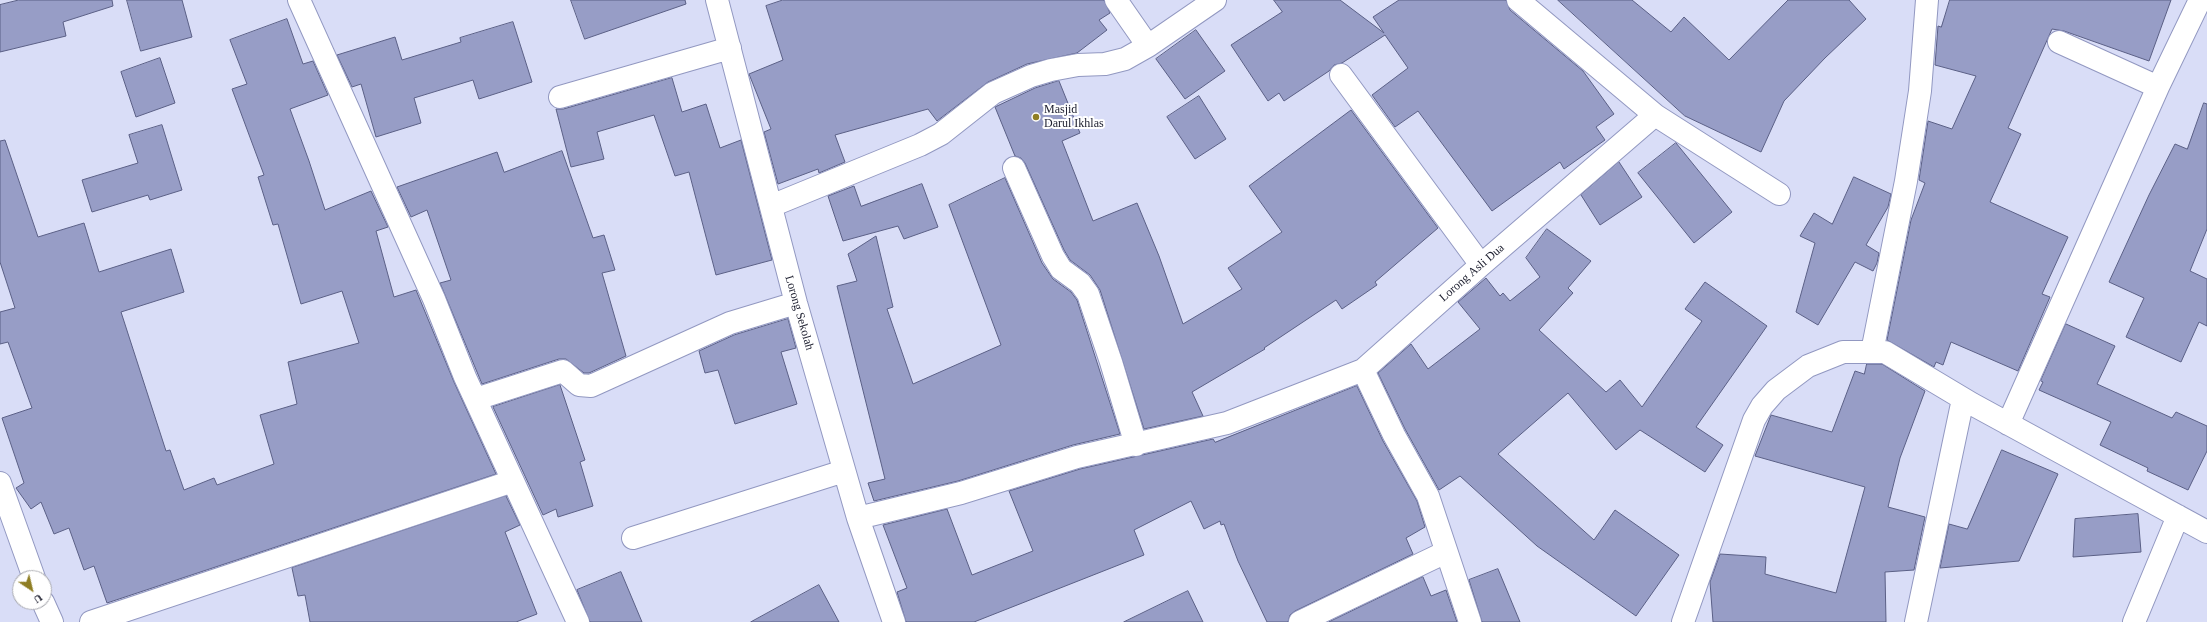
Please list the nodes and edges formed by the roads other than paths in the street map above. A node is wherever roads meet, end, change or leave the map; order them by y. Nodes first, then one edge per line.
1 (299, 0) edge
2 (717, 0) edge
3 (1116, 0) edge
4 (1215, 0) edge
5 (1518, 0) edge
6 (1927, 0) edge
7 (2200, 0) edge
8 (2059, 42) dead end
9 (1148, 46) junction
10 (730, 48) junction
11 (1341, 75) dead end
12 (2158, 87) junction
13 (560, 97) dead end
14 (1656, 115) junction
15 (1014, 168) dead end
16 (1779, 194) dead end
17 (770, 206) junction
18 (1481, 265) junction
19 (796, 303) junction
20 (1872, 352) junction
21 (1363, 370) junction
22 (476, 399) junction
23 (1963, 399) junction
24 (2008, 424) junction
25 (1136, 445) junction
26 (844, 471) junction
27 (513, 481) junction
28 (0, 483) edge
29 (2178, 516) junction
30 (858, 518) junction
31 (2207, 532) edge
32 (633, 538) dead end
33 (1446, 552) junction
34 (31, 570) edge
35 (47, 610) edge
36 (52, 622) edge
37 (91, 622) edge
38 (578, 622) edge
39 (894, 622) edge
40 (1300, 622) edge
41 (1470, 622) edge
42 (1683, 622) edge
43 (1916, 622) edge
44 (2134, 622) edge

1 - 22 street
2 - 10 street, Lorong Sekolah
3 - 9 street
4 - 9 street
5 - 14 street
6 - 20 street
7 - 12 street
8 - 12 street
9 - 17 street
10 - 13 street
10 - 17 street, Lorong Sekolah
11 - 18 street
12 - 24 street
14 - 16 street
14 - 18 street, Lorong Asli Dua
15 - 25 street
17 - 19 street, Lorong Sekolah
18 - 21 street, Lorong Asli Dua
19 - 22 street
19 - 26 street, Lorong Sekolah
20 - 23 street
20 - 42 street
21 - 25 street
21 - 33 street
22 - 27 street
23 - 24 street
23 - 43 street
24 - 29 street
25 - 30 street
26 - 30 street, Lorong Sekolah
26 - 32 street
27 - 37 street
27 - 38 street
28 - 34 street
29 - 31 street
29 - 44 street
30 - 39 street, Lorong Sekolah
33 - 40 street
33 - 41 street
35 - 36 street

